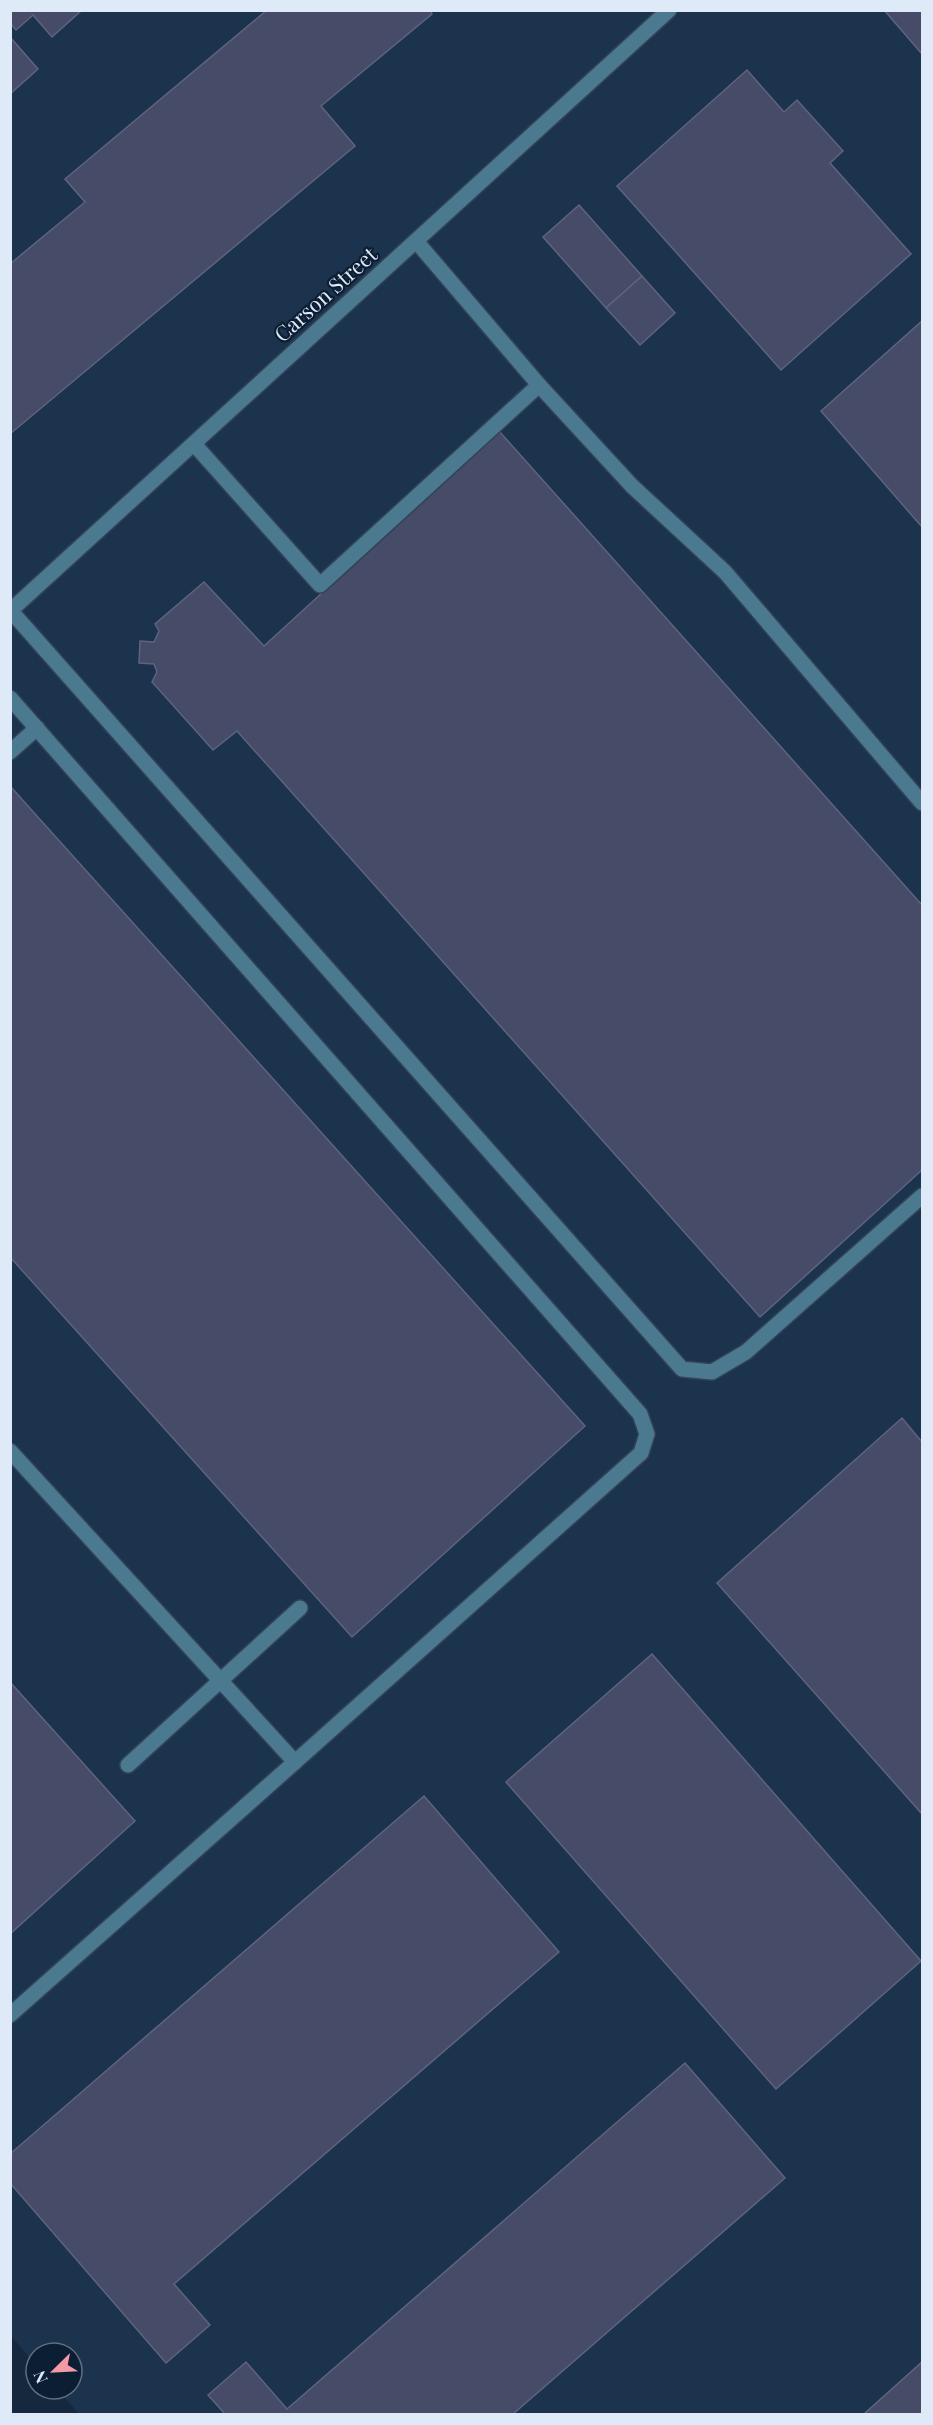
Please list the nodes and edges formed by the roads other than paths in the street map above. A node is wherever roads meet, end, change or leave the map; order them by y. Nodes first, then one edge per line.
1 (669, 10) edge
2 (416, 241) junction
3 (539, 385) junction
4 (194, 444) junction
5 (11, 610) edge
6 (10, 698) edge
7 (37, 728) junction
8 (10, 752) edge
9 (922, 803) edge
10 (922, 1196) edge
11 (10, 1451) edge
12 (300, 1608) dead end
13 (221, 1681) junction
14 (295, 1762) junction
15 (128, 1765) dead end
16 (10, 2015) edge

1 - 2 street, Carson Street
2 - 3 street
2 - 4 street, Carson Street
3 - 4 street
3 - 9 street
4 - 5 street, Carson Street
5 - 10 street
6 - 7 street
7 - 8 street
7 - 14 street
11 - 13 street
12 - 13 street
13 - 14 street
13 - 15 street
14 - 16 street

